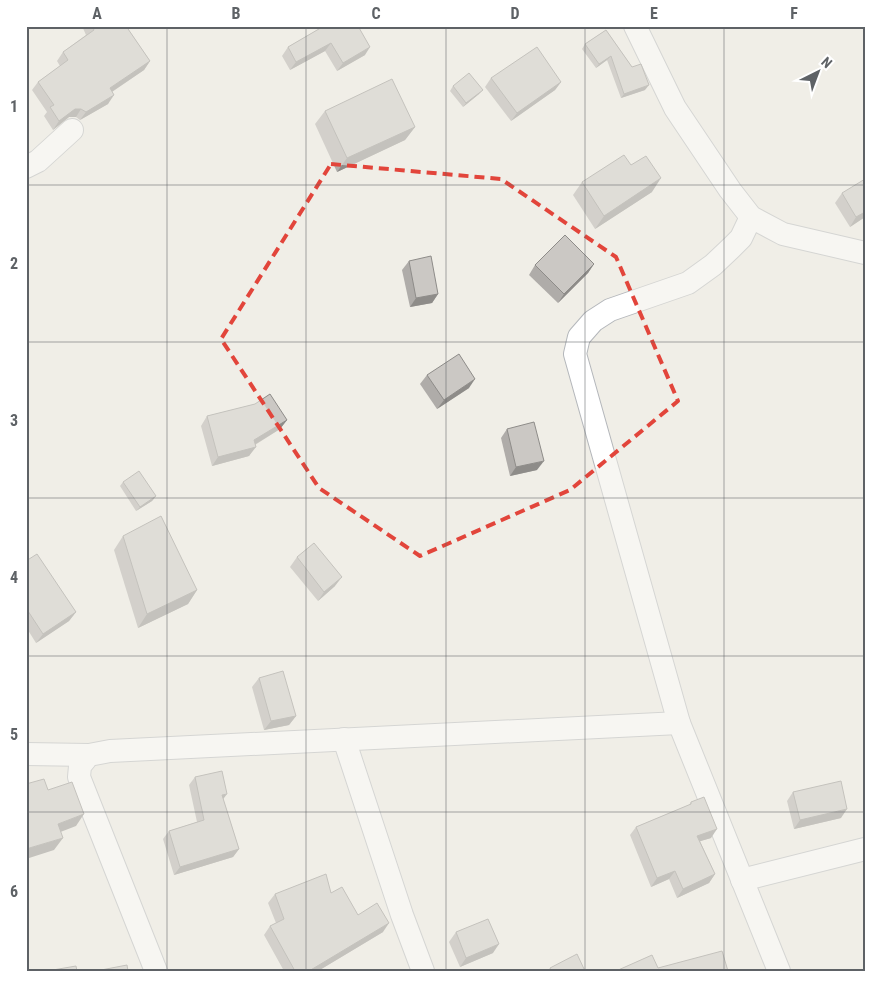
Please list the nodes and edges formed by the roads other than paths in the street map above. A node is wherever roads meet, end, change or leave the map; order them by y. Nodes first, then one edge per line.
1 (635, 26) edge
2 (72, 130) dead end
3 (26, 167) edge
4 (751, 218) junction
5 (863, 251) edge
6 (679, 723) junction
7 (344, 739) junction
8 (26, 754) edge
9 (89, 755) junction
10 (865, 849) edge
11 (742, 880) junction
12 (156, 971) edge
13 (423, 971) edge
14 (779, 971) edge

1 - 4 street
2 - 3 street
4 - 5 street
4 - 6 street
6 - 7 street
6 - 11 street
7 - 9 street
7 - 13 street
8 - 9 street
9 - 12 street
10 - 11 street
11 - 14 street

